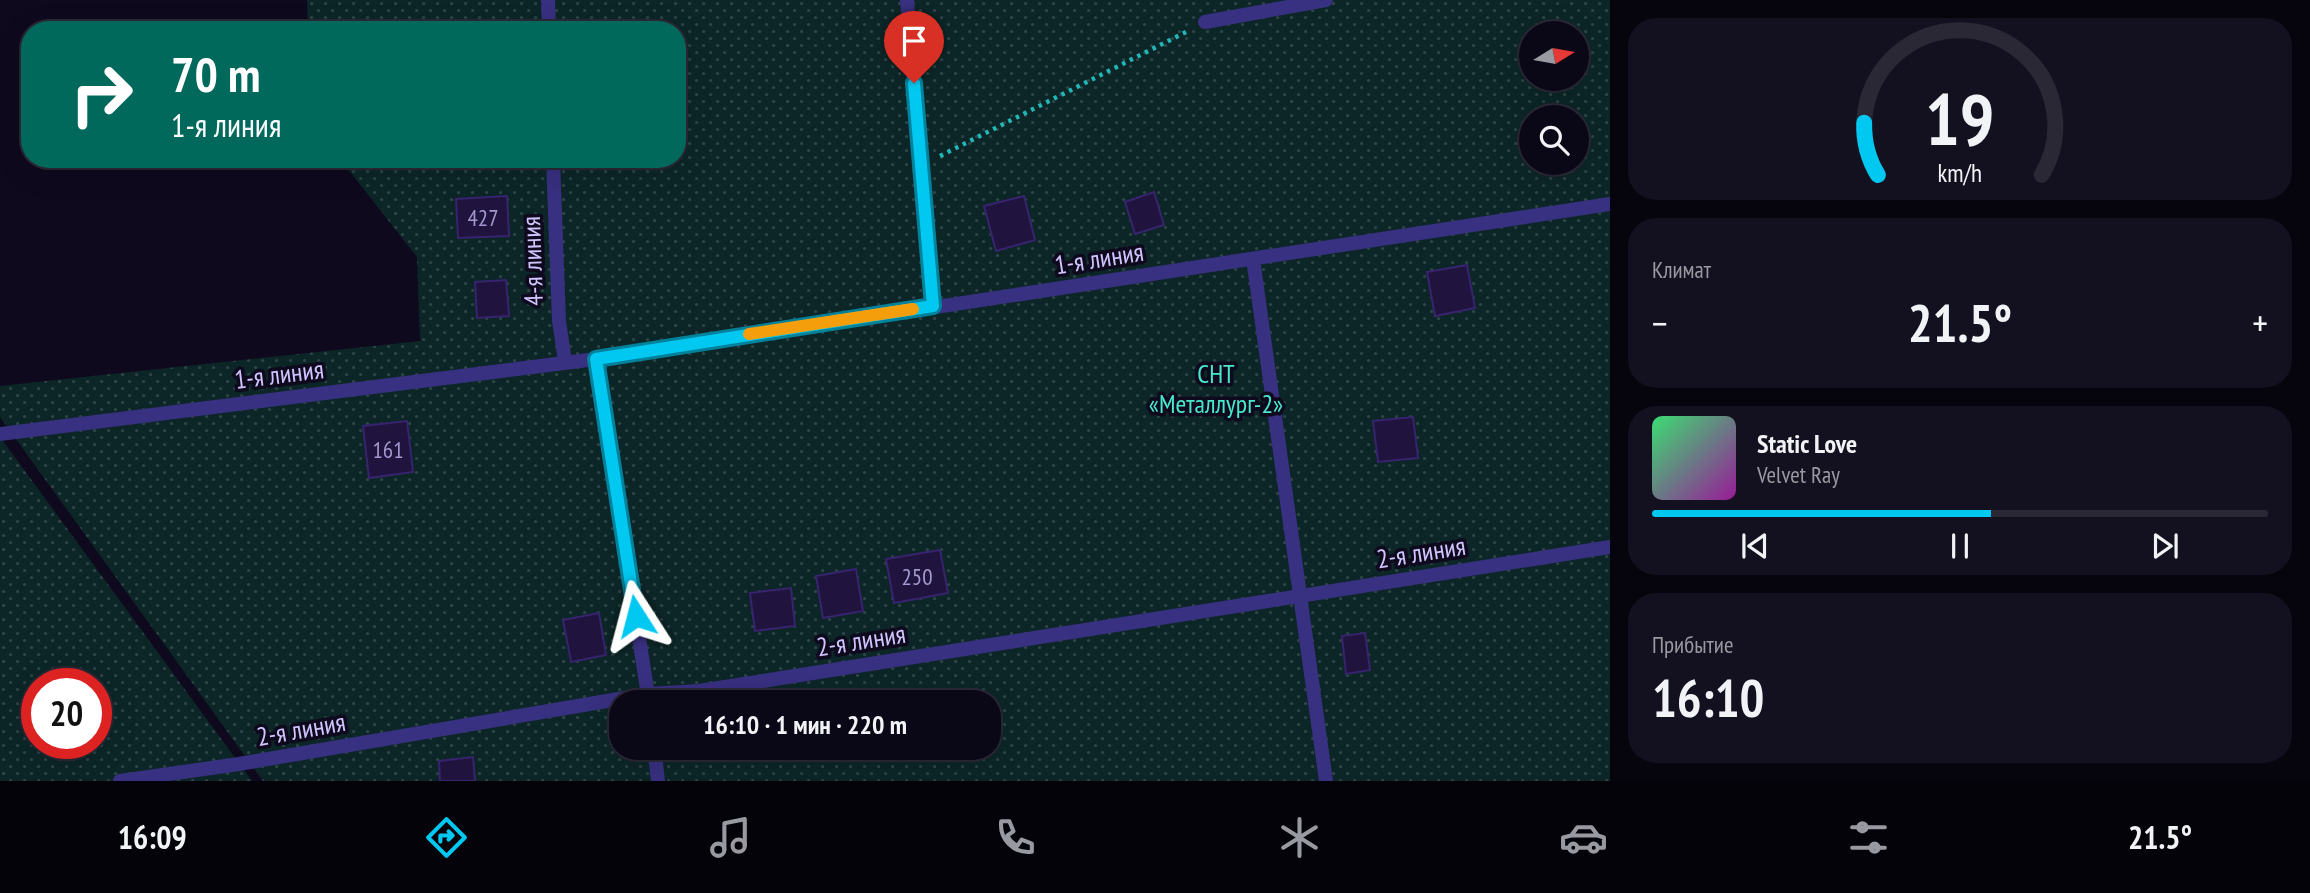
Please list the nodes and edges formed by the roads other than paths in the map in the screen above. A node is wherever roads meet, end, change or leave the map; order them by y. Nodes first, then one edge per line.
1 (548, 0) edge
2 (907, 0) edge
3 (1326, 0) edge
4 (549, 21) edge
5 (1205, 22) road end
6 (553, 168) edge
7 (1610, 204) edge
8 (1253, 259) junction
9 (933, 306) junction
10 (596, 359) junction
11 (565, 362) junction
12 (0, 434) edge
13 (1610, 547) edge
14 (1300, 596) junction
15 (647, 690) edge
16 (705, 690) edge
17 (609, 704) edge
18 (656, 760) edge
19 (120, 781) edge
20 (659, 781) edge
21 (1326, 781) edge

1 - 4 lane
2 - 9 lane
3 - 5 lane
6 - 11 lane, 4-я линия
7 - 8 lane, 1-я линия
8 - 9 lane, 1-я линия
8 - 14 lane
9 - 10 lane, 1-я линия
10 - 11 lane, 1-я линия
10 - 15 lane
11 - 12 lane, 1-я линия
13 - 14 lane, 2-я линия
14 - 16 lane, 2-я линия
14 - 21 lane
17 - 19 lane, 2-я линия
18 - 20 lane

